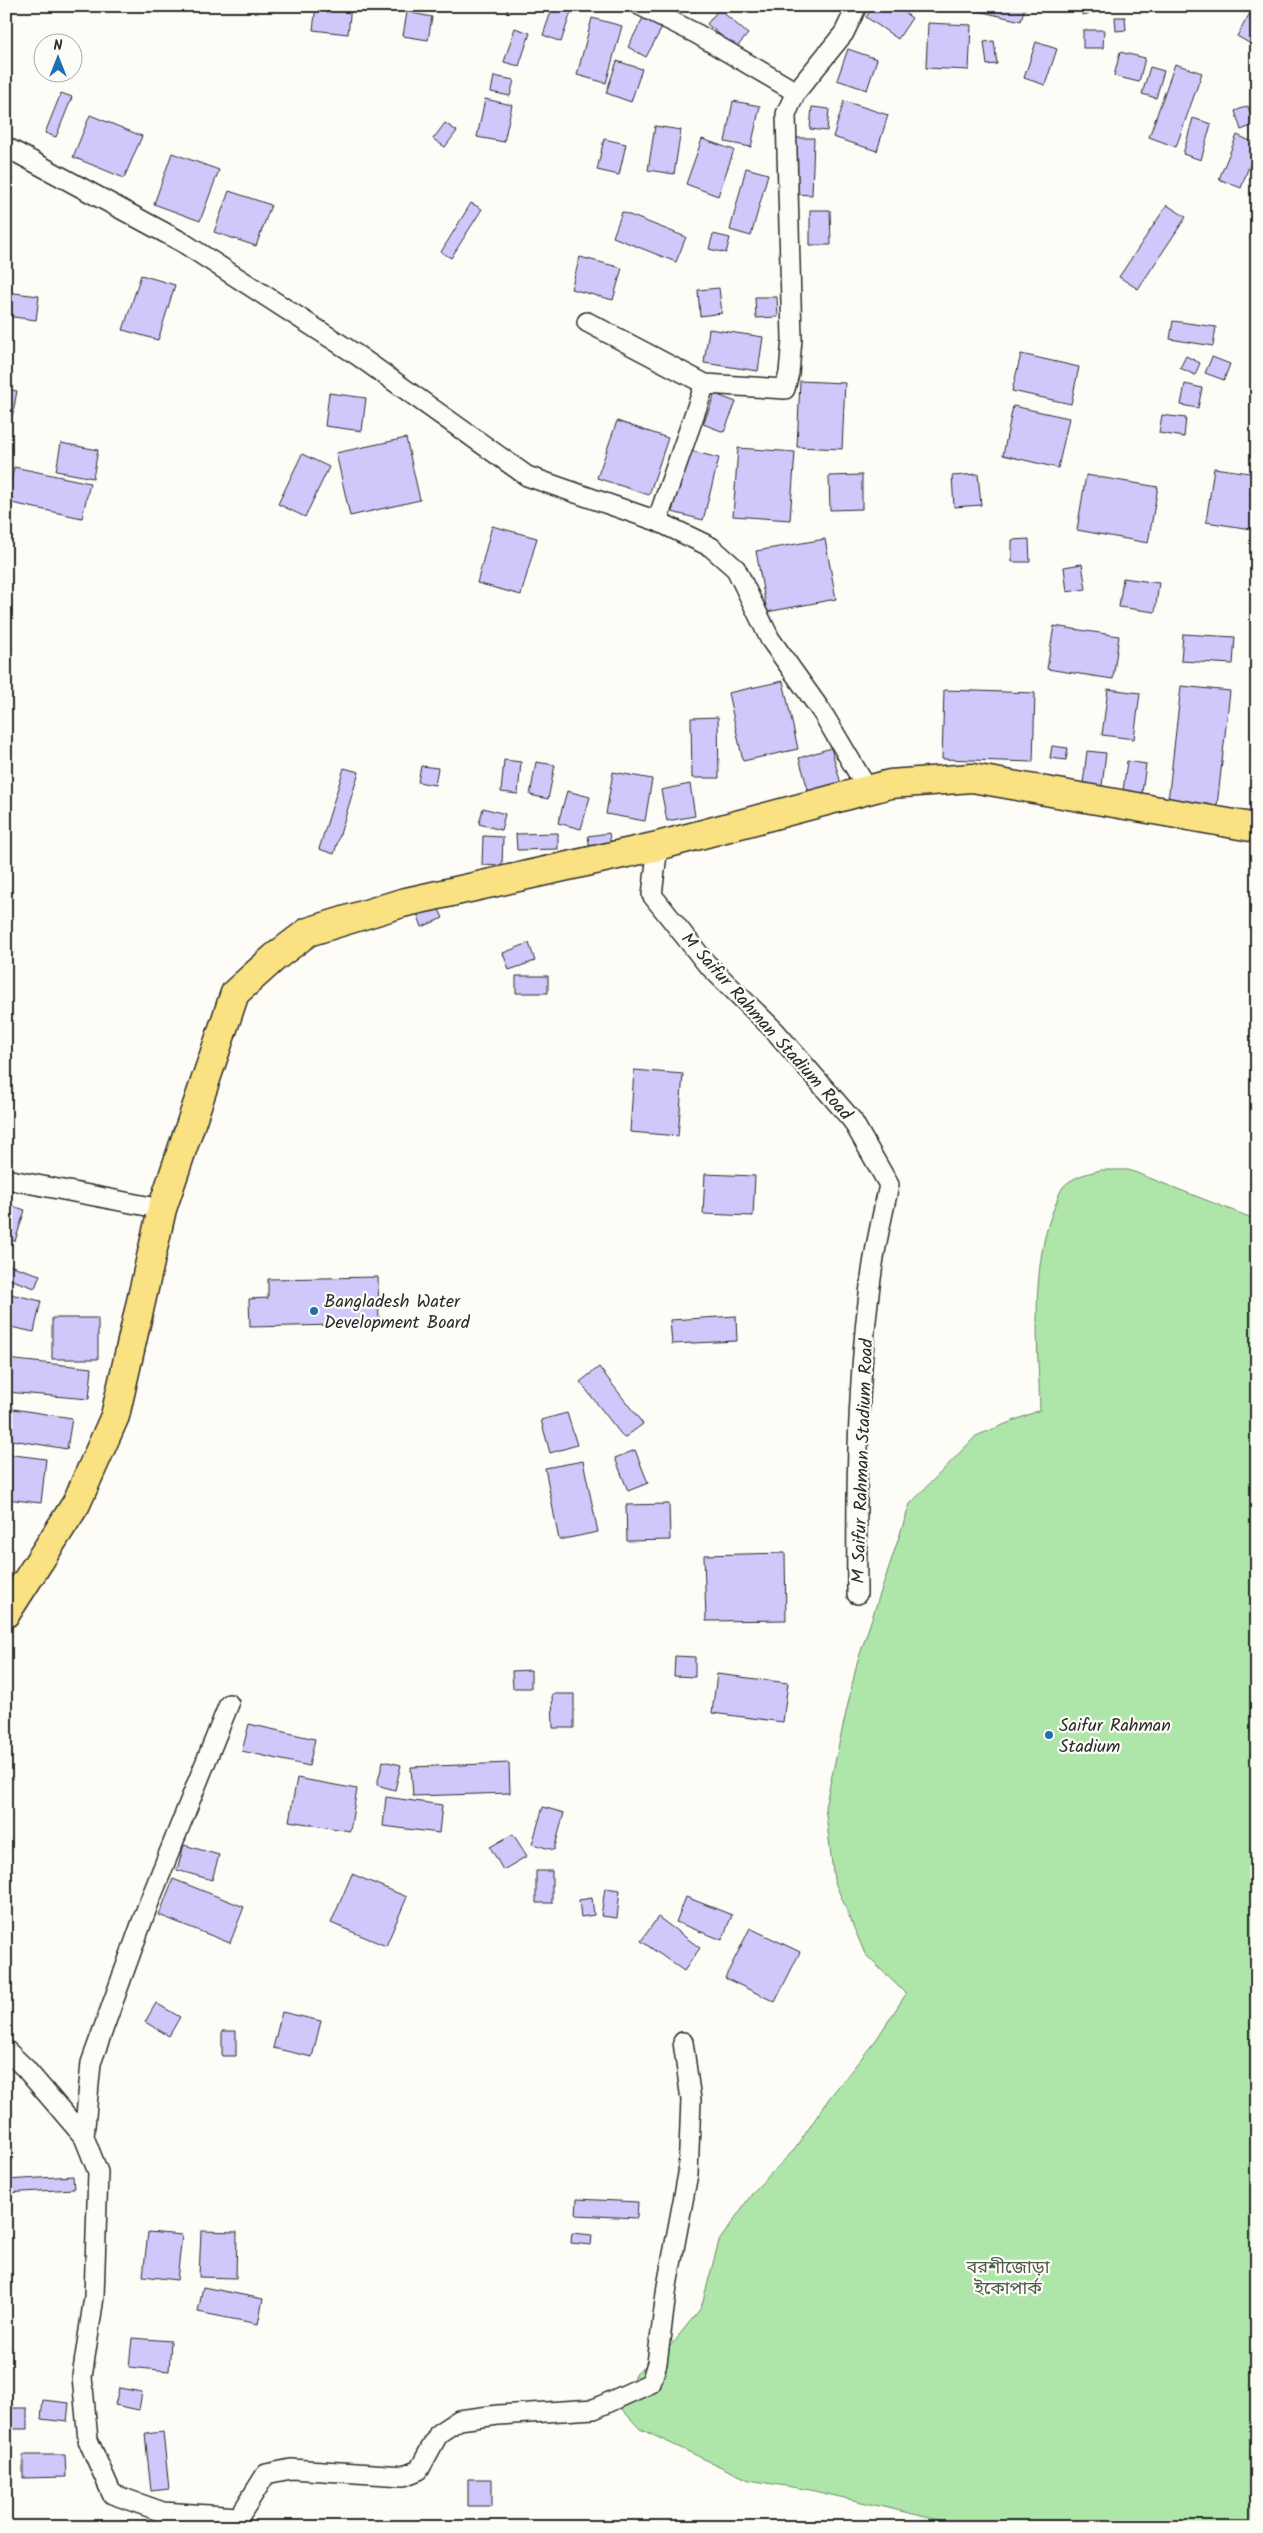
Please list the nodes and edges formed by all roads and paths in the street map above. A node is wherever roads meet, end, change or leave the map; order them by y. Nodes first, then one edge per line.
1 (641, 6) edge
2 (858, 6) edge
3 (796, 92) junction
4 (6, 147) edge
5 (587, 322) dead end
6 (705, 384) junction
7 (657, 521) junction
8 (868, 790) junction
9 (1257, 828) edge
10 (658, 846) junction
11 (6, 1179) edge
12 (162, 1209) junction
13 (857, 1594) dead end
14 (6, 1612) edge
15 (229, 1704) dead end
16 (683, 2042) dead end
17 (6, 2050) edge
18 (84, 2137) junction
19 (240, 2522) edge

1 - 3 street
2 - 3 street
3 - 6 street
4 - 7 street
5 - 6 street
6 - 7 street
7 - 8 street
8 - 9 highway
8 - 10 highway
10 - 12 highway
10 - 13 street, M Saifur Rahman Stadium Road
11 - 12 street
12 - 14 highway
15 - 18 street
16 - 19 street
17 - 18 street
18 - 19 street

